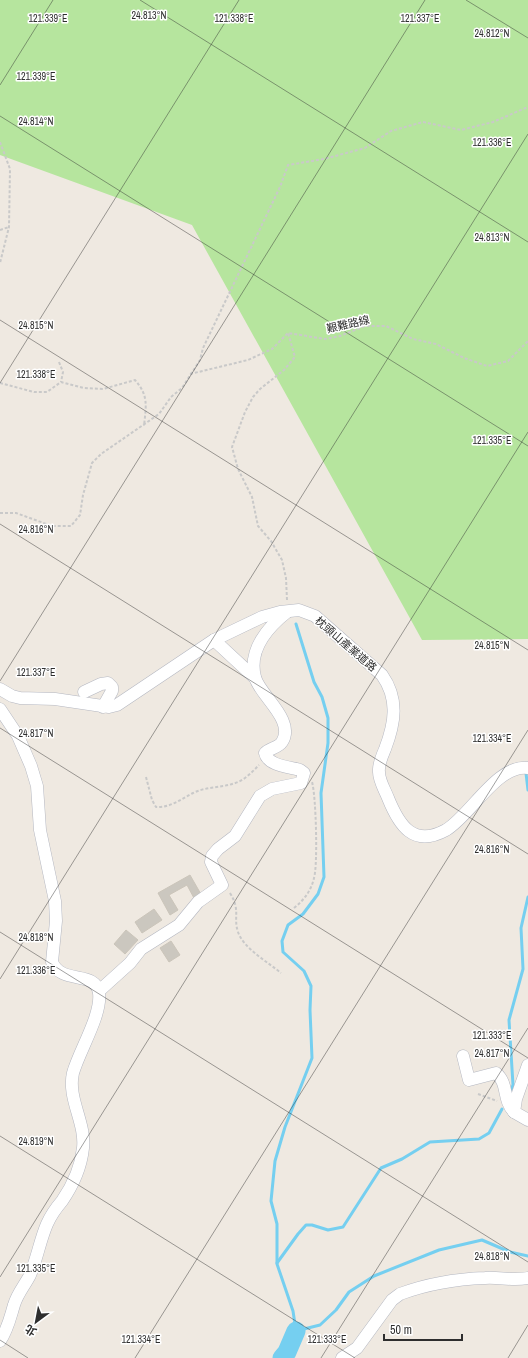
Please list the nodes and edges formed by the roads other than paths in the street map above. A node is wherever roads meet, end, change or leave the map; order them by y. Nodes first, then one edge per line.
1 (288, 611) junction
2 (214, 640) junction
3 (255, 678) junction
4 (0, 689) edge
5 (84, 692) dead end
6 (103, 707) junction
7 (0, 709) edge
8 (528, 768) edge
9 (99, 991) junction
10 (463, 1056) dead end
11 (528, 1065) edge
12 (511, 1108) junction
13 (528, 1120) edge
14 (528, 1278) edge
15 (0, 1341) edge
16 (342, 1358) edge

1 - 2 street, 枕頭山產業道路
1 - 3 street
1 - 8 street, 枕頭山產業道路
2 - 3 street
2 - 6 street, 枕頭山產業道路
3 - 9 street
4 - 6 street, 枕頭山產業道路
5 - 6 street
7 - 9 street
9 - 15 street
10 - 12 street
11 - 12 street
12 - 13 street
14 - 16 street

